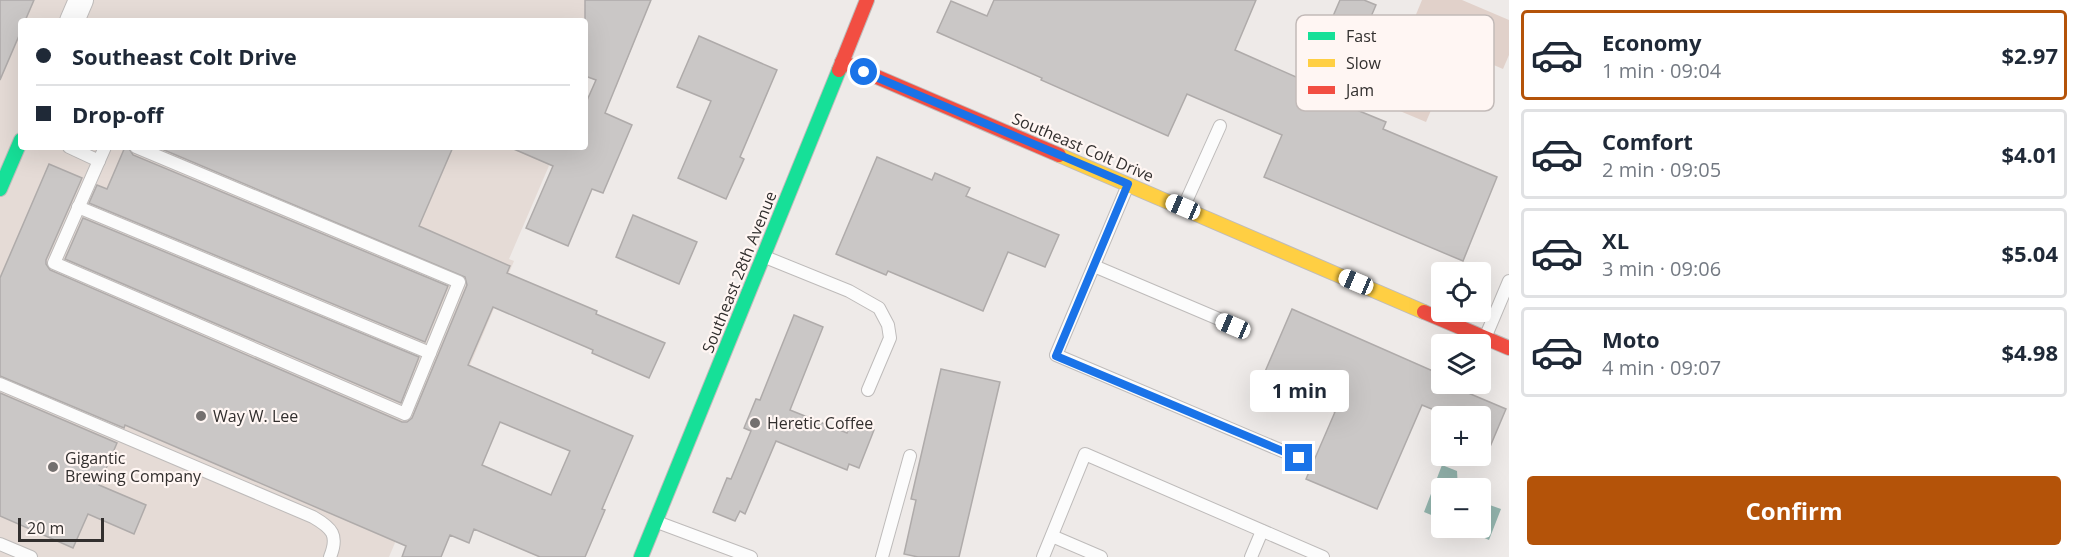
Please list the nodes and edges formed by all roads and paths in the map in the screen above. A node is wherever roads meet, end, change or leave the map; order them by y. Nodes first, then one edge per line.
1 (81, 0) edge
2 (867, 0) edge
3 (73, 18) edge
4 (842, 62) junction
5 (1220, 126) dead end
6 (18, 147) edge
7 (75, 150) edge
8 (104, 150) edge
9 (143, 150) edge
10 (99, 161) junction
11 (1128, 184) junction
12 (0, 189) edge
13 (78, 207) junction
14 (1183, 207) junction
15 (764, 257) junction
16 (1094, 266) junction
17 (1509, 281) edge
18 (1233, 326) dead end
19 (1476, 334) edge
20 (1487, 334) edge
21 (1491, 340) edge
22 (1509, 348) edge
23 (430, 353) junction
24 (0, 384) edge
25 (868, 390) dead end
26 (910, 456) dead end
27 (1299, 458) dead end
28 (656, 522) junction
29 (1262, 531) junction
30 (1052, 536) junction
31 (0, 544) edge
32 (31, 557) edge
33 (330, 557) edge
34 (641, 557) edge
35 (751, 557) edge
36 (882, 557) edge
37 (1043, 557) edge
38 (1101, 557) edge
39 (1251, 557) edge
40 (1323, 557) edge

1 - 3 street
2 - 4 street, Southeast 28th Avenue
4 - 11 street, Southeast Colt Drive
4 - 15 street, Southeast 28th Avenue
5 - 14 lane
6 - 12 street
7 - 10 lane
8 - 10 lane
9 - 23 lane
10 - 13 lane
11 - 14 street, Southeast Colt Drive
11 - 16 lane
13 - 23 lane
13 - 23 lane
14 - 19 street, Southeast Colt Drive
15 - 25 lane
15 - 28 street, Southeast 28th Avenue
16 - 18 lane
16 - 27 lane
17 - 20 lane
21 - 22 street, Southeast Colt Drive
24 - 33 lane
26 - 36 lane
28 - 34 street, Southeast 28th Avenue
28 - 35 lane
29 - 30 lane
29 - 39 lane
29 - 40 lane
30 - 37 lane
30 - 38 lane
31 - 32 lane

